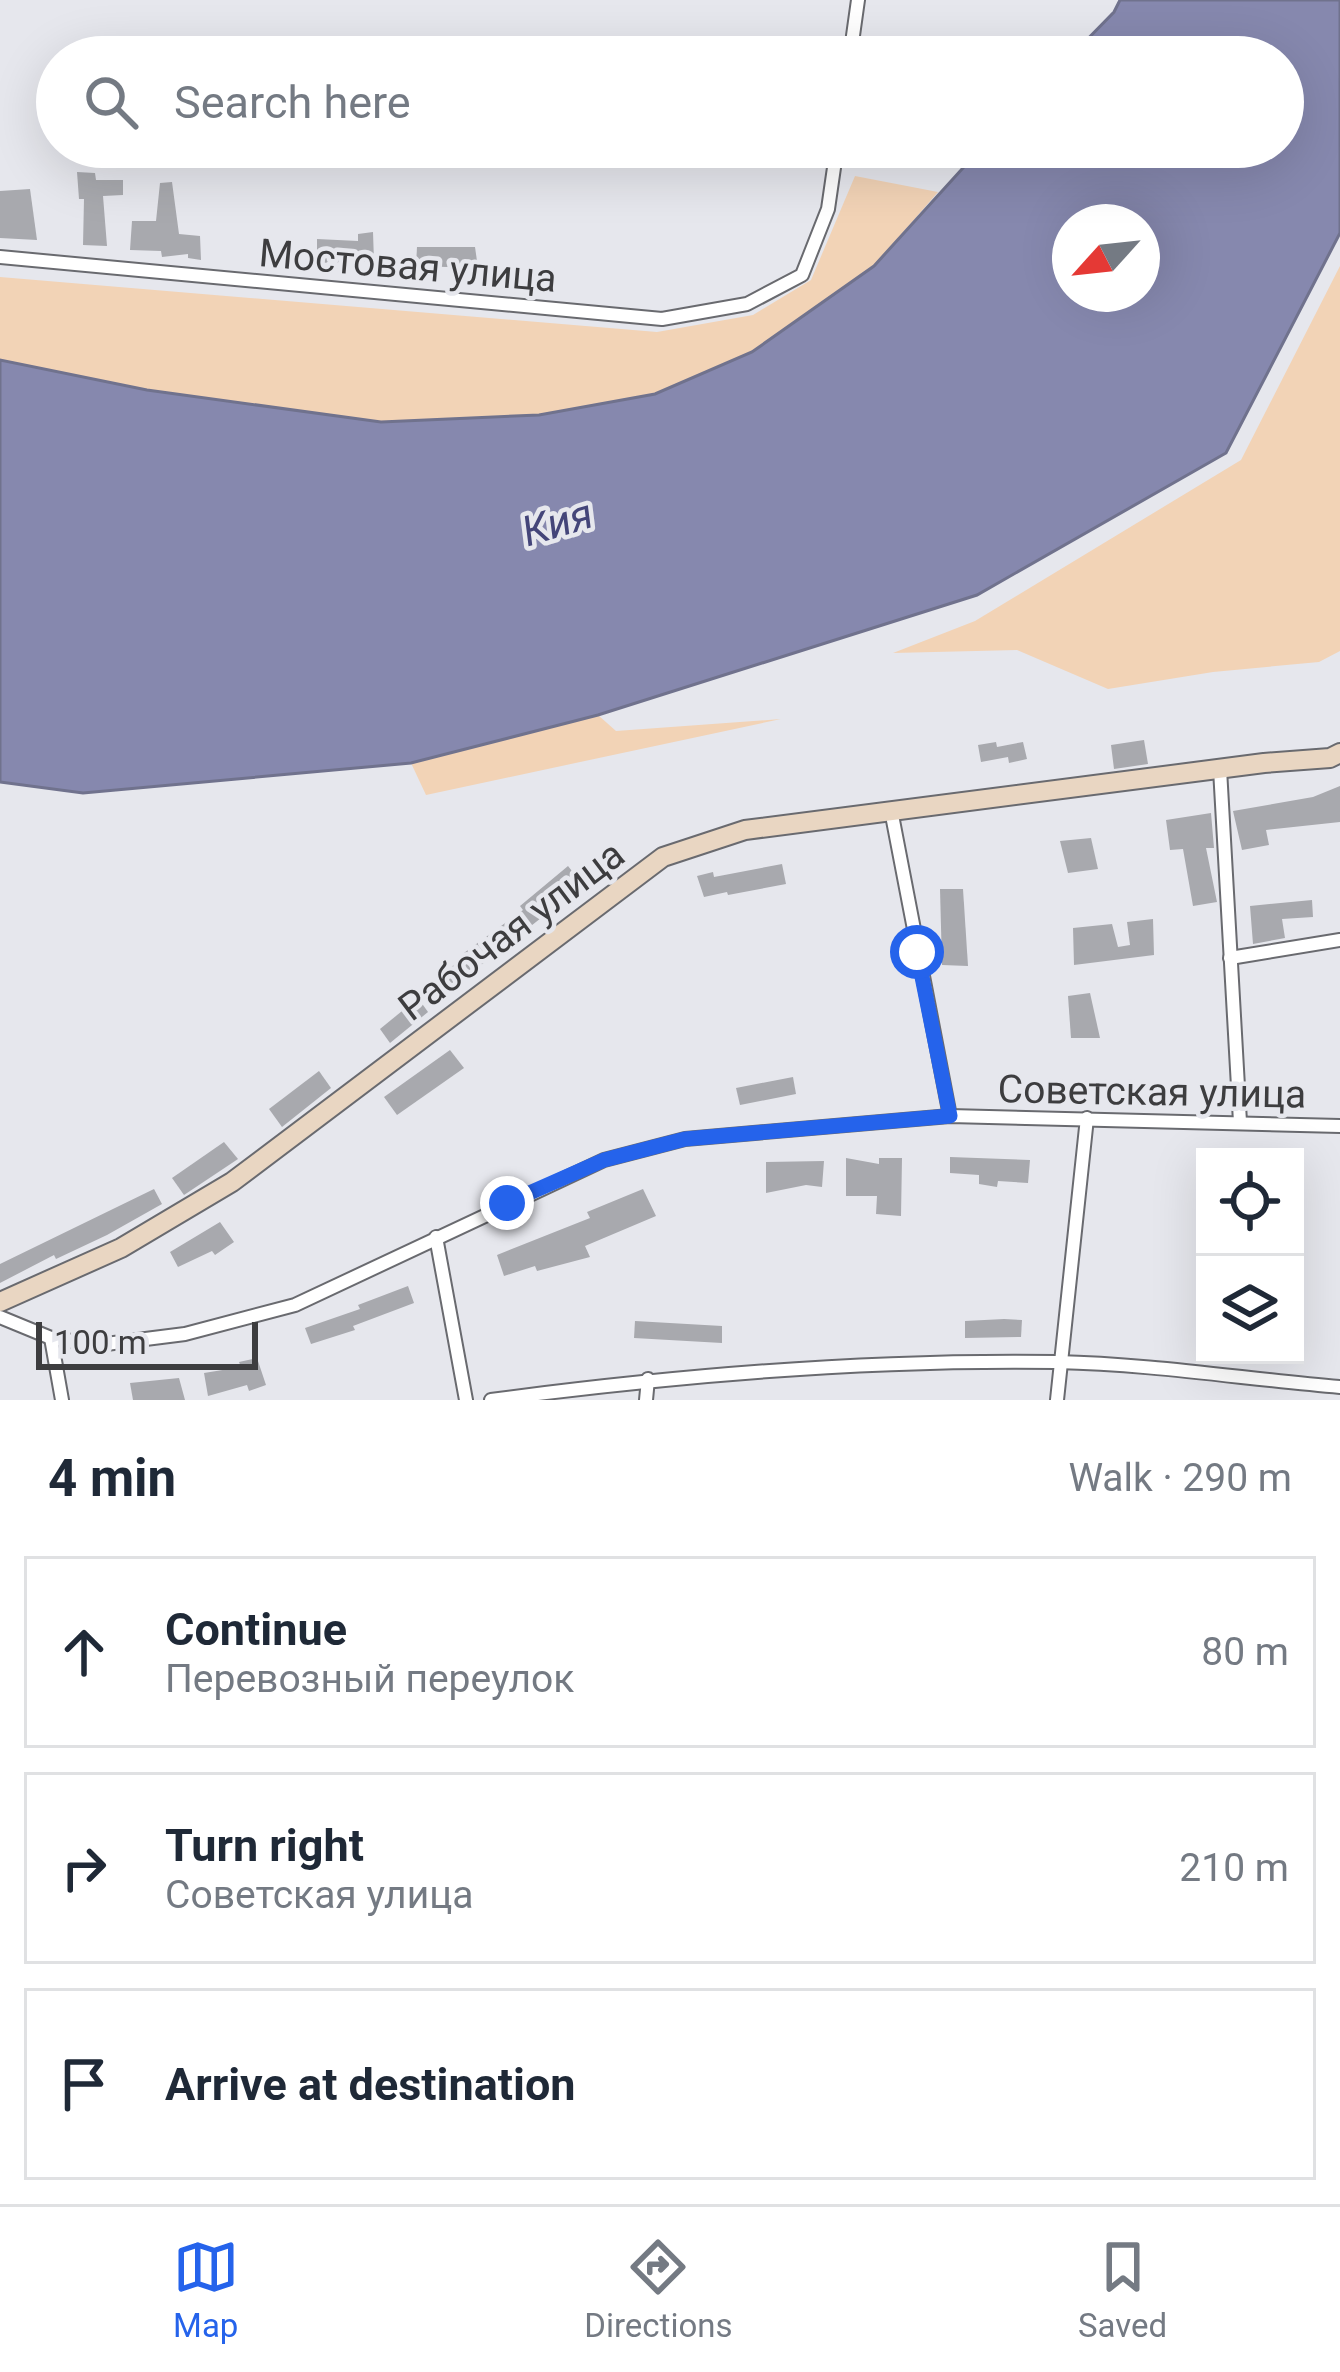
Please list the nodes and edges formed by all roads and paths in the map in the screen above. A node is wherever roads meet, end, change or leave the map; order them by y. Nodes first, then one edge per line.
1 (858, 0) edge
2 (853, 36) edge
3 (834, 168) edge
4 (0, 256) edge
5 (1340, 753) edge
6 (1220, 769) junction
7 (891, 810) junction
8 (1340, 940) edge
9 (1230, 958) junction
10 (950, 1116) junction
11 (1087, 1118) junction
12 (1240, 1122) junction
13 (1340, 1126) edge
14 (436, 1237) junction
15 (0, 1302) edge
16 (0, 1317) edge
17 (51, 1338) junction
18 (1061, 1362) junction
19 (648, 1379) junction
20 (1340, 1388) edge
21 (62, 1400) edge
22 (466, 1400) edge
23 (491, 1400) edge
24 (646, 1400) edge
25 (1058, 1400) edge

1 - 2 street
3 - 4 street, Мостовая улица
5 - 6 main road, Рабочая улица
6 - 7 main road, Рабочая улица
6 - 9 street
7 - 10 street
7 - 15 main road, Рабочая улица
8 - 9 street
9 - 12 street
10 - 11 street, Советская улица
10 - 14 street, Советская улица
11 - 12 street, Советская улица
11 - 18 street
12 - 13 street, Советская улица
14 - 17 street, Советская улица
14 - 22 street
16 - 17 street, Советская улица
17 - 21 street
18 - 19 street
18 - 20 street
18 - 25 street
19 - 23 street
19 - 24 street

